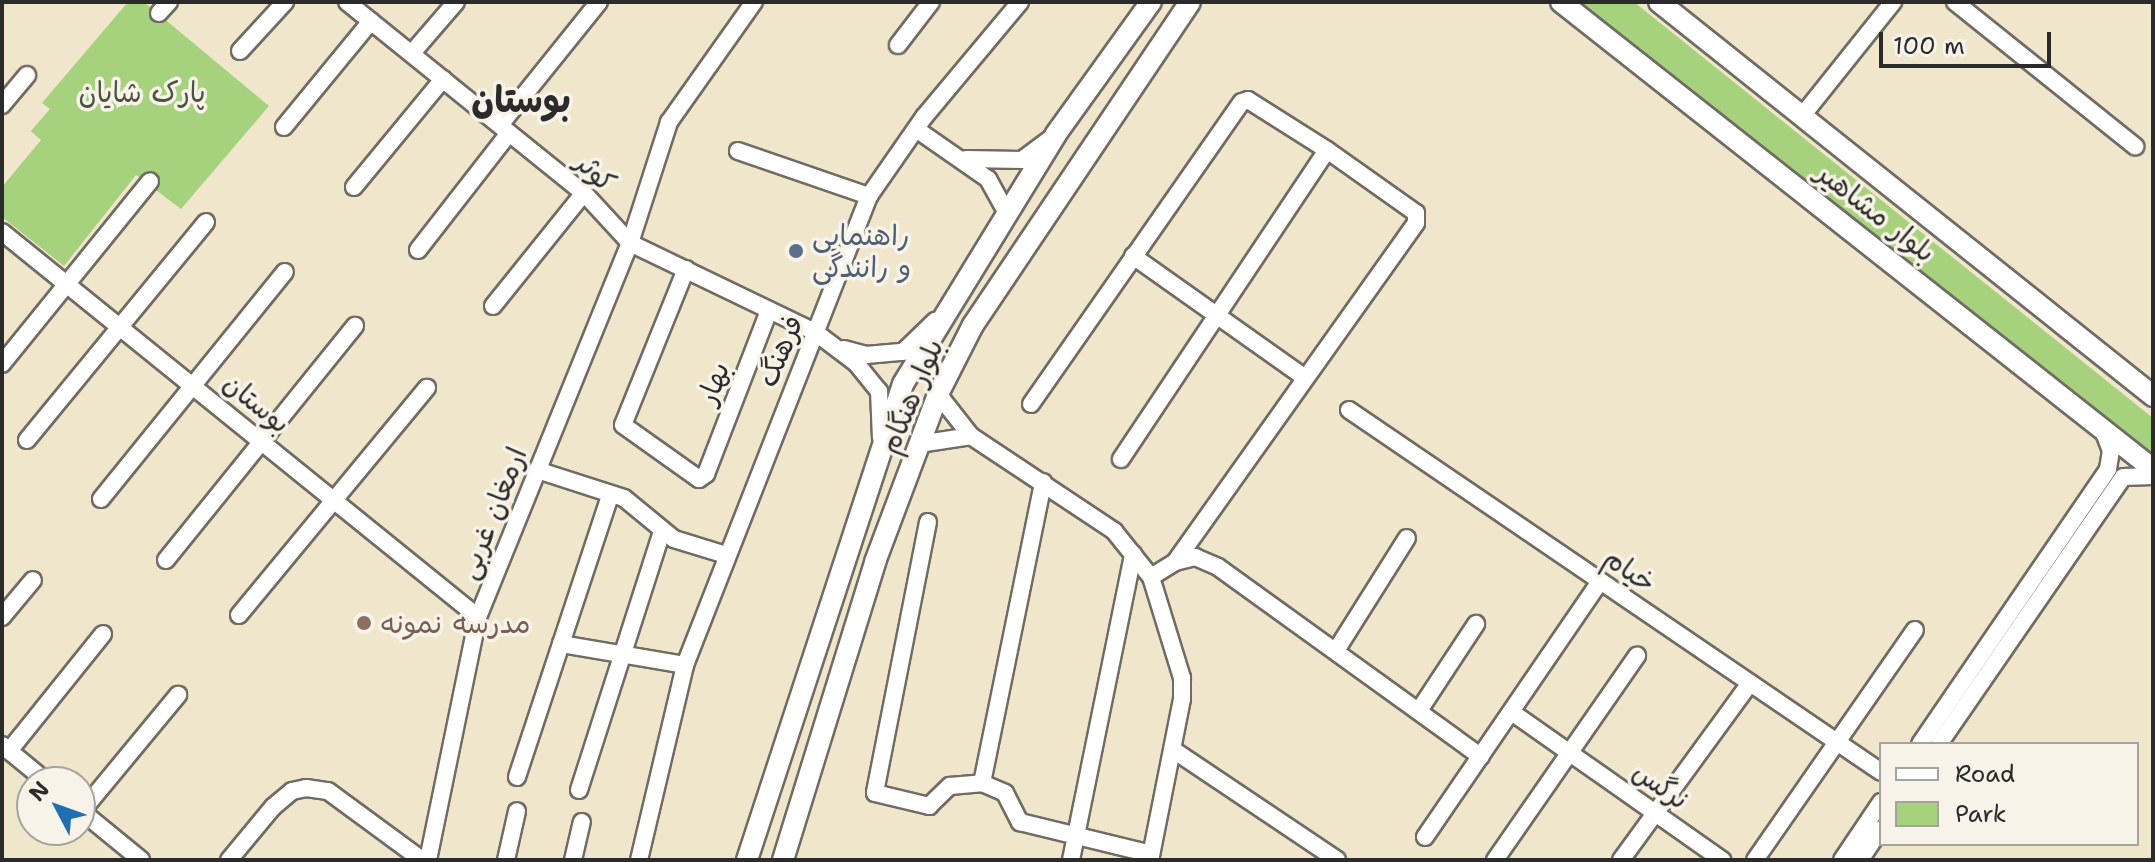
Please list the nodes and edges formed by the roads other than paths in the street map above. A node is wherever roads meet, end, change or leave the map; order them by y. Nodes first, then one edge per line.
1 (285, 2) edge
2 (347, 2) edge
3 (456, 2) edge
4 (599, 2) edge
5 (754, 2) edge
6 (931, 2) edge
7 (1020, 2) edge
8 (1151, 2) edge
9 (1190, 2) edge
10 (1659, 2) edge
11 (1893, 2) edge
12 (1955, 2) edge
13 (1565, 4) edge
14 (1178, 20) junction
15 (371, 21) junction
16 (898, 45) dead end
17 (240, 51) dead end
18 (412, 53) junction
19 (27, 75) dead end
20 (443, 79) junction
21 (2, 105) edge
22 (1802, 116) junction
23 (284, 127) dead end
24 (505, 129) junction
25 (916, 129) junction
26 (1056, 134) junction
27 (2135, 146) dead end
28 (1327, 150) junction
29 (738, 151) dead end
30 (966, 159) junction
31 (150, 181) dead end
32 (354, 187) dead end
33 (584, 193) junction
34 (869, 196) junction
35 (1006, 211) junction
36 (206, 222) dead end
37 (2, 232) edge
38 (630, 243) junction
39 (418, 250) dead end
40 (1133, 256) junction
41 (686, 269) junction
42 (285, 272) dead end
43 (68, 285) junction
44 (493, 306) dead end
45 (944, 310) junction
46 (769, 311) junction
47 (1217, 315) junction
48 (355, 326) dead end
49 (121, 327) junction
50 (815, 332) junction
51 (831, 345) junction
52 (2, 364) edge
53 (1304, 377) junction
54 (194, 385) junction
55 (427, 388) dead end
56 (938, 394) junction
57 (2153, 396) edge
58 (1031, 404) dead end
59 (1349, 410) dead end
60 (2103, 428) junction
61 (971, 436) junction
62 (27, 440) dead end
63 (263, 442) junction
64 (881, 443) junction
65 (919, 444) junction
66 (1121, 459) dead end
67 (2153, 469) edge
68 (537, 470) junction
69 (2153, 476) edge
70 (1043, 482) junction
71 (610, 495) junction
72 (101, 499) dead end
73 (336, 502) junction
74 (928, 522) dead end
75 (662, 531) junction
76 (1407, 538) dead end
77 (1133, 554) junction
78 (726, 555) junction
79 (166, 560) dead end
80 (1175, 562) junction
81 (1151, 577) junction
82 (33, 580) dead end
83 (1600, 581) junction
84 (239, 615) dead end
85 (2, 617) edge
86 (478, 617) junction
87 (1476, 624) dead end
88 (1915, 630) dead end
89 (103, 634) dead end
90 (561, 644) junction
91 (1337, 649) junction
92 (619, 655) junction
93 (1637, 656) dead end
94 (685, 665) junction
95 (1750, 683) junction
96 (178, 695) dead end
97 (798, 699) junction
98 (829, 709) junction
99 (1420, 709) junction
100 (1513, 713) junction
101 (1921, 742) edge
102 (1940, 742) edge
103 (1837, 743) junction
104 (6, 748) edge
105 (1175, 751) junction
106 (1570, 753) junction
107 (1481, 757) junction
108 (28, 766) edge
109 (1879, 771) edge
110 (517, 777) dead end
111 (982, 783) junction
112 (579, 790) dead end
113 (96, 792) edge
114 (1879, 805) edge
115 (517, 811) dead end
116 (1655, 813) junction
117 (96, 822) edge
118 (582, 822) dead end
119 (1879, 832) edge
120 (1076, 836) junction
121 (1425, 837) dead end
122 (1150, 857) edge
123 (141, 860) edge
124 (229, 860) edge
125 (425, 860) edge
126 (506, 860) edge
127 (573, 860) edge
128 (639, 860) edge
129 (747, 860) edge
130 (783, 860) edge
131 (1071, 860) edge
132 (1337, 860) edge
133 (1495, 860) edge
134 (1621, 860) edge
135 (1722, 860) edge
136 (1755, 860) edge
137 (1842, 860) edge
138 (1860, 860) edge

1 - 17 street
2 - 15 street, کوثر
3 - 18 street
4 - 24 street
5 - 38 street, ارمغان غربی
6 - 16 street
7 - 25 street, فرهنگ
8 - 14 main road
8 - 26 main road, بلوار هنگام
9 - 14 main road, بلوار هنگام
10 - 22 main road, بلوار مشاهیر
11 - 22 street
12 - 27 street
13 - 60 main road, بلوار مشاهیر
14 - 56 main road, بلوار هنگام
15 - 18 street, کوثر
15 - 23 street
18 - 20 street, کوثر
19 - 21 street
20 - 24 street, کوثر
20 - 32 street
22 - 57 main road, بلوار مشاهیر
24 - 33 street, کوثر
24 - 39 street
25 - 30 street
25 - 34 street, فرهنگ
26 - 30 street
26 - 35 main road, بلوار هنگام
28 - 40 street
28 - 47 street
28 - 53 street
29 - 34 street
30 - 35 street
31 - 43 street
33 - 38 street, کوثر
33 - 44 street
34 - 50 street, فرهنگ
35 - 45 main road, بلوار هنگام
36 - 49 street
37 - 43 street, بوستان
38 - 41 street, کوثر
38 - 68 street, ارمغان غربی
40 - 47 street
40 - 58 street
41 - 46 street, کوثر
41 - 46 street, بهار
42 - 54 street
43 - 49 street, بوستان
43 - 52 street
45 - 51 street, کوثر
45 - 64 main road, بلوار هنگام
46 - 50 street, کوثر
47 - 53 street
47 - 66 street
48 - 63 street
49 - 54 street, بوستان
49 - 62 street
50 - 51 street, کوثر
50 - 78 street, فرهنگ
51 - 64 street, کوثر
53 - 80 street
54 - 63 street, بوستان
54 - 72 street
55 - 73 street
56 - 61 street
56 - 65 main road, بلوار هنگام
59 - 83 street, خیام
60 - 67 main road, بلوار مشاهیر
60 - 101 street
61 - 65 street
61 - 70 street
63 - 73 street, بوستان
63 - 79 street
64 - 97 main road, بلوار هنگام
65 - 98 main road, بلوار هنگام
68 - 71 street
68 - 86 street, ارمغان غربی
69 - 102 street
70 - 77 street
70 - 111 street
71 - 75 street
71 - 90 street
73 - 84 street
73 - 86 street, بوستان
74 - 111 street
75 - 78 street
75 - 92 street
76 - 91 street
77 - 81 street
77 - 120 street
78 - 94 street, فرهنگ
80 - 81 street
80 - 91 street
81 - 105 street
82 - 85 street
83 - 95 street, خیام
83 - 100 street
86 - 125 street, ارمغان غربی
87 - 99 street
88 - 103 street
89 - 104 street
90 - 92 street
90 - 110 street
91 - 99 street
92 - 94 street
92 - 112 street
93 - 106 street
94 - 128 street, فرهنگ
95 - 103 street, خیام
95 - 116 street
96 - 113 street
97 - 98 main road
97 - 129 main road, بلوار هنگام
98 - 130 main road, بلوار هنگام
99 - 107 street
100 - 106 street, نرگس
100 - 107 street
103 - 109 street, خیام
103 - 136 street
104 - 108 street
105 - 122 street
105 - 132 street
106 - 116 street, نرگس
106 - 133 street
107 - 121 street
111 - 120 street
114 - 137 street
115 - 126 street
116 - 134 street
116 - 135 street, نرگس
117 - 123 street
118 - 127 street
119 - 138 street
120 - 122 street
120 - 131 street
124 - 125 street

